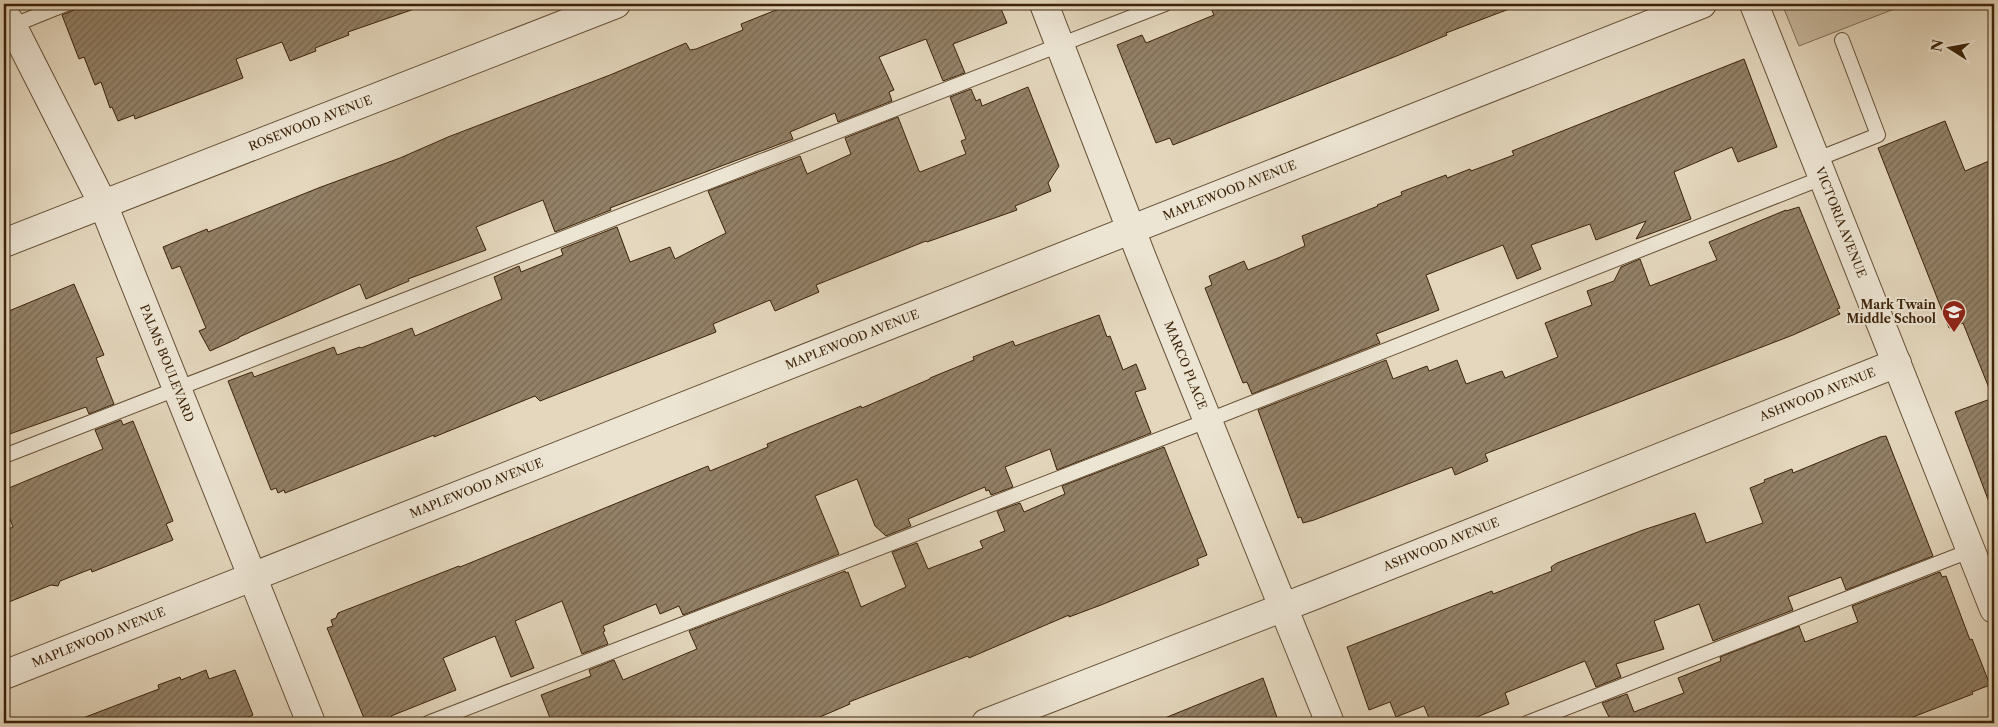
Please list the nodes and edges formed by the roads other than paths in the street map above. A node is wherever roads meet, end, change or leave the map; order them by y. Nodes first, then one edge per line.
1 (66, 4) edge
2 (616, 4) edge
3 (1044, 4) edge
4 (1165, 4) edge
5 (1702, 4) edge
6 (1754, 4) edge
7 (7, 23) edge
8 (1842, 40) dead end
9 (1061, 45) junction
10 (1818, 169) junction
11 (103, 204) junction
12 (1132, 230) junction
13 (4, 243) edge
14 (1897, 364) junction
15 (176, 388) junction
16 (1208, 420) junction
17 (4, 456) edge
18 (1972, 550) junction
19 (251, 577) junction
20 (1284, 607) junction
21 (1994, 608) edge
22 (4, 675) edge
23 (311, 723) edge
24 (428, 723) edge
25 (986, 723) edge
26 (1330, 723) edge
27 (1527, 723) edge

1 - 7 lane
2 - 11 street, ROSEWOOD AVENUE
3 - 9 street, MARCO PLACE
4 - 9 lane
5 - 12 street, MAPLEWOOD AVENUE
6 - 10 street, VICTORIA AVENUE
7 - 11 street, PALMS BOULEVARD
8 - 10 lane
9 - 12 street, MARCO PLACE
9 - 15 lane
10 - 14 street, VICTORIA AVENUE
10 - 16 lane
11 - 13 street, ROSEWOOD AVENUE
11 - 15 street, PALMS BOULEVARD
12 - 16 street, MARCO PLACE
12 - 19 street, MAPLEWOOD AVENUE
14 - 18 street, VICTORIA AVENUE
14 - 20 street, ASHWOOD AVENUE
15 - 17 lane
15 - 19 street, PALMS BOULEVARD
16 - 20 street, MARCO PLACE
16 - 24 lane
18 - 21 street, VICTORIA AVENUE
18 - 27 lane
19 - 22 street, MAPLEWOOD AVENUE
19 - 23 street, PALMS BOULEVARD
20 - 25 street, ASHWOOD AVENUE
20 - 26 street, MARCO PLACE

